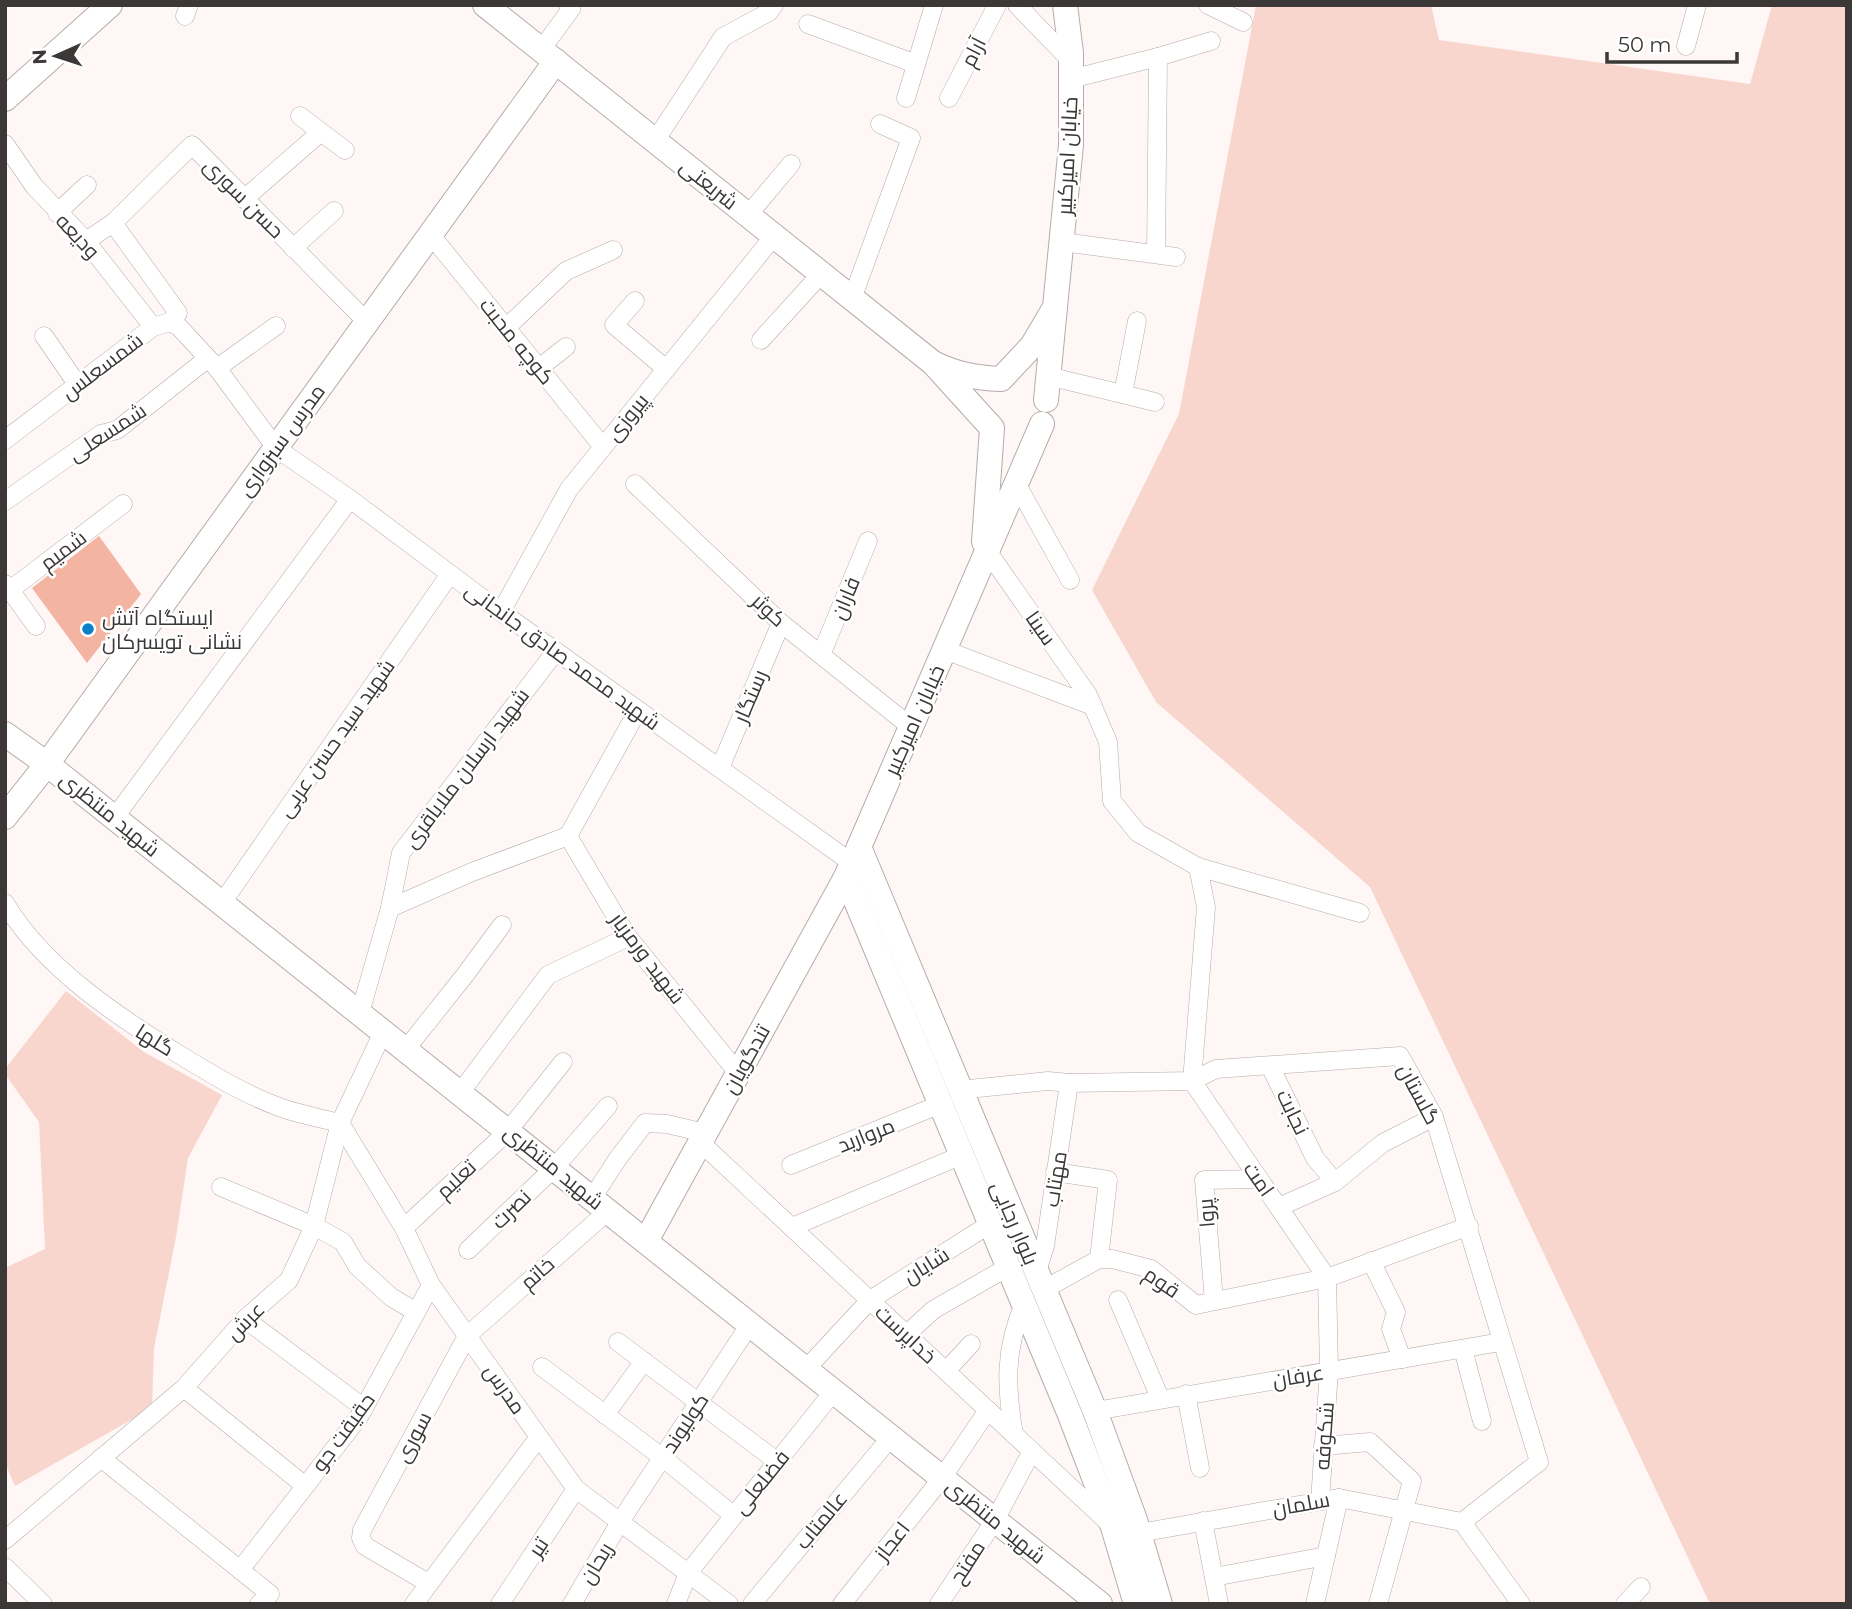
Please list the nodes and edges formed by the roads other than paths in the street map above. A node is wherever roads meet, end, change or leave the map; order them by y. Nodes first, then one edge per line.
1 (110, 5) edge
2 (485, 5) edge
3 (568, 5) edge
4 (774, 5) edge
5 (934, 5) edge
6 (997, 5) edge
7 (1017, 5) edge
8 (1065, 5) edge
9 (1208, 5) edge
10 (1697, 5) edge
11 (1243, 22) dead end
12 (808, 24) dead end
13 (1211, 41) dead end
14 (1686, 46) dead end
15 (549, 56) junction
16 (1158, 57) junction
17 (916, 64) junction
18 (1071, 70) junction
19 (906, 98) dead end
20 (948, 98) dead end
21 (5, 99) edge
22 (300, 116) dead end
23 (880, 124) dead end
24 (321, 132) junction
25 (655, 141) junction
26 (5, 144) edge
27 (345, 150) dead end
28 (791, 164) dead end
29 (87, 185) dead end
30 (244, 199) junction
31 (334, 211) dead end
32 (57, 212) junction
33 (748, 215) junction
34 (113, 223) junction
35 (430, 234) junction
36 (774, 236) junction
37 (86, 241) junction
38 (1062, 242) junction
39 (293, 248) junction
40 (613, 250) dead end
41 (1156, 254) junction
42 (1176, 257) dead end
43 (821, 274) junction
44 (852, 299) junction
45 (635, 301) dead end
46 (1055, 307) junction
47 (1137, 321) dead end
48 (367, 322) junction
49 (162, 325) junction
50 (276, 326) dead end
51 (506, 328) junction
52 (44, 336) dead end
53 (761, 340) dead end
54 (566, 347) dead end
55 (933, 363) junction
56 (212, 364) junction
57 (539, 368) junction
58 (666, 369) junction
59 (1001, 379) junction
60 (77, 384) junction
61 (1123, 394) junction
62 (1045, 400) junction
63 (1155, 402) dead end
64 (992, 428) junction
65 (5, 440) edge
66 (603, 447) junction
67 (276, 448) junction
68 (635, 484) dead end
69 (1016, 484) junction
70 (350, 499) junction
71 (5, 501) edge
72 (123, 504) dead end
73 (868, 541) dead end
74 (985, 558) junction
75 (450, 574) junction
76 (1070, 580) dead end
77 (8, 587) edge
78 (501, 612) junction
79 (781, 623) junction
80 (36, 626) dead end
81 (945, 650) junction
82 (556, 651) junction
83 (821, 655) junction
84 (1093, 706) junction
85 (638, 710) junction
86 (911, 727) junction
87 (5, 734) edge
88 (47, 764) junction
89 (720, 768) junction
90 (5, 817) edge
91 (115, 817) junction
92 (568, 836) junction
93 (852, 862) junction
94 (1198, 867) junction
95 (5, 903) edge
96 (222, 903) junction
97 (390, 908) junction
98 (1360, 912) dead end
99 (502, 925) dead end
100 (628, 937) junction
101 (360, 1013) junction
102 (383, 1032) junction
103 (405, 1049) junction
104 (563, 1062) dead end
105 (1270, 1066) junction
106 (738, 1073) junction
107 (1192, 1081) junction
108 (1069, 1083) junction
109 (460, 1093) junction
110 (950, 1097) junction
111 (608, 1106) dead end
112 (1434, 1117) junction
113 (340, 1123) junction
114 (508, 1131) junction
115 (702, 1138) junction
116 (962, 1155) junction
117 (791, 1166) dead end
118 (554, 1168) junction
119 (1055, 1172) junction
120 (1259, 1179) junction
121 (1335, 1182) junction
122 (221, 1187) dead end
123 (600, 1204) junction
124 (1279, 1208) junction
125 (990, 1224) junction
126 (314, 1226) junction
127 (1469, 1226) junction
128 (792, 1227) junction
129 (404, 1228) junction
130 (646, 1241) junction
131 (468, 1250) dead end
132 (1099, 1259) junction
133 (1371, 1261) junction
134 (1008, 1267) junction
135 (1327, 1278) junction
136 (431, 1285) junction
137 (1034, 1289) junction
138 (870, 1300) junction
139 (1118, 1300) dead end
140 (1214, 1301) junction
141 (416, 1312) junction
142 (245, 1319) junction
143 (750, 1325) junction
144 (906, 1334) junction
145 (467, 1336) junction
146 (618, 1342) dead end
147 (1501, 1342) junction
148 (971, 1344) dead end
149 (1463, 1349) junction
150 (1402, 1359) junction
151 (644, 1361) junction
152 (542, 1367) dead end
153 (806, 1369) junction
154 (1329, 1370) junction
155 (946, 1371) junction
156 (184, 1388) junction
157 (834, 1391) junction
158 (1186, 1394) junction
159 (1160, 1398) junction
160 (699, 1403) junction
161 (364, 1408) junction
162 (988, 1410) junction
163 (1095, 1410) junction
164 (605, 1415) junction
165 (1482, 1421) dead end
166 (1014, 1435) junction
167 (539, 1437) junction
168 (891, 1437) junction
169 (1324, 1446) junction
170 (1096, 1450) junction
171 (1032, 1451) junction
172 (101, 1458) junction
173 (663, 1458) junction
174 (778, 1462) junction
175 (1200, 1468) dead end
176 (942, 1478) junction
177 (304, 1485) junction
178 (576, 1489) junction
179 (1339, 1498) junction
180 (1320, 1501) junction
181 (1403, 1511) junction
182 (734, 1516) junction
183 (995, 1520) junction
184 (1203, 1521) junction
185 (620, 1522) junction
186 (1462, 1522) junction
187 (1113, 1527) junction
188 (1139, 1533) junction
189 (5, 1541) edge
190 (1326, 1556) junction
191 (5, 1567) edge
192 (240, 1570) junction
193 (688, 1573) junction
194 (1214, 1577) junction
195 (428, 1583) junction
196 (1641, 1587) dead end
197 (43, 1604) edge
198 (258, 1604) edge
199 (414, 1604) edge
200 (500, 1604) edge
201 (572, 1604) edge
202 (676, 1604) edge
203 (729, 1604) edge
204 (752, 1604) edge
205 (842, 1604) edge
206 (939, 1604) edge
207 (1100, 1604) edge
208 (1136, 1604) edge
209 (1160, 1604) edge
210 (1219, 1604) edge
211 (1315, 1604) edge
212 (1378, 1604) edge
213 (1521, 1604) edge
214 (1625, 1604) edge

1 - 21 main road
2 - 15 main road, شریعتی
3 - 15 street
4 - 25 street
5 - 17 street
6 - 20 street, آرام
7 - 18 street
8 - 18 main road, خیابان امیرکبیر
9 - 11 street
10 - 14 street
12 - 17 street
13 - 16 street
15 - 25 main road, شریعتی
15 - 35 main road, مدرس سبزواری
16 - 18 street
16 - 41 street
17 - 19 street
18 - 38 main road, خیابان امیرکبیر
22 - 24 street
23 - 44 street
24 - 27 street
24 - 30 street
25 - 33 main road, شریعتی
26 - 32 street, ودیعه
28 - 33 street
29 - 32 street
30 - 34 street, حسن سوری
30 - 39 street, حسن سوری
31 - 39 street
32 - 37 street, ودیعه
33 - 36 main road, شریعتی
34 - 37 street, حسن سوری
34 - 49 street
35 - 48 main road, مدرس سبزواری
35 - 51 street, کوچه محبت
36 - 43 main road, شریعتی
36 - 58 street, پیروزی
37 - 49 street, ودیعه
38 - 41 street
38 - 46 main road, خیابان امیرکبیر
39 - 48 street, حسن سوری
40 - 51 street
41 - 42 street
43 - 44 main road, شریعتی
43 - 53 street
44 - 55 main road, شریعتی
45 - 58 street
46 - 59 main road
46 - 62 main road, خیابان امیرکبیر
47 - 61 street
48 - 67 main road, مدرس سبزواری
49 - 56 street, ودیعه
49 - 60 street, شمسعلس
50 - 56 street, شمسعلی
51 - 57 street, کوچه محبت
52 - 60 street
54 - 57 street
55 - 59 main road
55 - 64 main road
56 - 67 street, ودیعه
56 - 71 street, شمسعلی
57 - 66 street, کوچه محبت
58 - 66 street, پیروزی
59 - 62 main road
59 - 64 main road
60 - 65 street, شمسعلس
61 - 62 street
61 - 63 street
62 - 64 main road
62 - 69 main road, خیابان امیرکبیر
64 - 74 main road
66 - 78 street, پیروزی
67 - 70 street, شهید محمد صادق جانجانی
67 - 88 main road, مدرس سبزواری
68 - 79 street, کوثر
69 - 74 main road, خیابان امیرکبیر
69 - 76 street
70 - 75 street, شهید محمد صادق جانجانی
70 - 91 street
72 - 77 street, شمیم
73 - 83 street, فاران
74 - 81 main road, خیابان امیرکبیر
74 - 84 street, سینا
75 - 78 street, شهید محمد صادق جانجانی
75 - 96 street, شهید سید حسن عربی
77 - 80 street
78 - 82 street, شهید محمد صادق جانجانی
79 - 83 street, کوثر
79 - 89 street, رستگار
81 - 84 street
81 - 86 main road, خیابان امیرکبیر
82 - 85 street, شهید محمد صادق جانجانی
82 - 97 street, شهید ارسلان ملاباقری
83 - 86 street, کوثر
84 - 94 street, سینا
85 - 89 street, شهید محمد صادق جانجانی
85 - 92 street
86 - 93 main road, خیابان امیرکبیر
87 - 88 main road, شهید منتظری
88 - 90 main road, مدرس سبزواری
88 - 91 main road, شهید منتظری
89 - 93 street, شهید محمد صادق جانجانی
91 - 96 main road, شهید منتظری
92 - 97 street
92 - 100 street, شهید ورمزیار
93 - 106 main road, تندگویان
93 - 110 main road, بلوار رجایی
94 - 98 street, سینا
94 - 107 street
95 - 113 street, گلها
96 - 101 main road, شهید منتظری
97 - 101 street, شهید ارسلان ملاباقری
99 - 103 street
100 - 106 street, شهید ورمزیار
100 - 109 street
101 - 102 main road, شهید منتظری
102 - 103 main road, شهید منتظری
102 - 113 street, عرش
103 - 109 main road, شهید منتظری
104 - 114 street, تعلیم
105 - 107 street, گلستان
105 - 112 street, گلستان
105 - 121 street, نجابت
106 - 115 main road, تندگویان
107 - 108 street, گلستان
107 - 120 street, امت
108 - 110 street, گلستان
108 - 119 street, مهتاب
109 - 114 main road, شهید منتظری
110 - 116 main road, بلوار رجایی
110 - 117 street, مروارید
110 - 137 main road, بلوار رجایی
111 - 118 street
112 - 121 street
112 - 127 street, گلستان
113 - 126 street, عرش
113 - 129 street, مدرس
114 - 118 main road, شهید منتظری
114 - 129 street, تعلیم
115 - 123 street, خاتم
115 - 128 street, خداپرست
115 - 130 main road, تندگویان
116 - 125 main road, بلوار رجایی
116 - 128 street
118 - 123 main road, شهید منتظری
118 - 131 street, نصرت
119 - 132 street
119 - 137 street, مهتاب
120 - 124 street, امت
120 - 140 street, پروا
121 - 124 street
122 - 126 street
123 - 130 main road, شهید منتظری
123 - 145 street, خاتم
124 - 135 street, امت
125 - 134 main road, بلوار رجایی
125 - 138 street, شایان
126 - 141 street
126 - 142 street, عرش
127 - 133 street
127 - 147 street, گلستان
128 - 138 street, خداپرست
129 - 136 street, مدرس
130 - 143 main road, شهید منتظری
132 - 137 street
132 - 140 street, قوم
133 - 135 street
133 - 150 street
134 - 137 main road, بلوار رجایی
134 - 144 street
135 - 140 street, قوم
135 - 154 street
136 - 141 street, حقیقت جو
136 - 145 street, مدرس
137 - 163 main road, بلوار رجایی
137 - 166 street, مهتاب
137 - 170 main road, بلوار رجایی
138 - 144 street, خداپرست
138 - 153 street, شایان
139 - 159 street
141 - 161 street, حقیقت جو
142 - 156 street, عرش
142 - 161 street
143 - 153 main road, شهید منتظری
143 - 160 street, کولیوند
144 - 155 street, خداپرست
145 - 167 street, مدرس
145 - 195 street, سوری
146 - 151 street
147 - 149 street, عرفان
147 - 186 street, گلستان
148 - 155 street
149 - 150 street, عرفان
149 - 165 street
150 - 154 street, عرفان
151 - 160 street
151 - 164 street
152 - 164 street
153 - 157 main road, شهید منتظری
154 - 158 street, عرفان
154 - 169 street, شکوفه
155 - 162 street, خداپرست
156 - 172 street, عرش
156 - 177 street
157 - 168 main road, شهید منتظری
157 - 174 street, فضلعلی
158 - 159 street, عرفان
158 - 175 street
159 - 163 street, عرفان
160 - 173 street, کولیوند
160 - 174 street
161 - 177 street, حقیقت جو
162 - 166 street, خداپرست
162 - 176 street, اعجاز
163 - 170 main road, بلوار رجایی
164 - 173 street
166 - 171 street, خداپرست
167 - 178 street, مدرس
167 - 195 street
168 - 176 main road, شهید منتظری
168 - 204 street, عالمتاب
169 - 180 street, شکوفه
169 - 181 street
170 - 187 main road, بلوار رجایی
170 - 188 main road, بلوار رجایی
171 - 183 street, مفتح
171 - 187 street, خداپرست
172 - 189 street, عرش
172 - 192 street
173 - 182 street
173 - 185 street, کولیوند
174 - 182 street, فضلعلی
176 - 183 main road, شهید منتظری
176 - 205 street, اعجاز
177 - 192 street, حقیقت جو
178 - 185 street, مدرس
178 - 200 street, تیر
179 - 180 street, سلمان
179 - 181 street, سلمان
179 - 190 street
180 - 184 street, سلمان
181 - 186 street, سلمان
181 - 212 street
182 - 193 street, فضلعلی
183 - 206 street, مفتح
183 - 207 main road, شهید منتظری
184 - 188 street, سلمان
184 - 194 street
185 - 193 street, مدرس
185 - 201 street, ریحان
186 - 213 street
187 - 208 main road, بلوار رجایی
188 - 209 main road, بلوار رجایی
190 - 194 street
190 - 211 street
191 - 197 street
192 - 198 street
193 - 202 street, فضلعلی
193 - 203 street, مدرس
194 - 210 street
195 - 199 street
196 - 214 street

